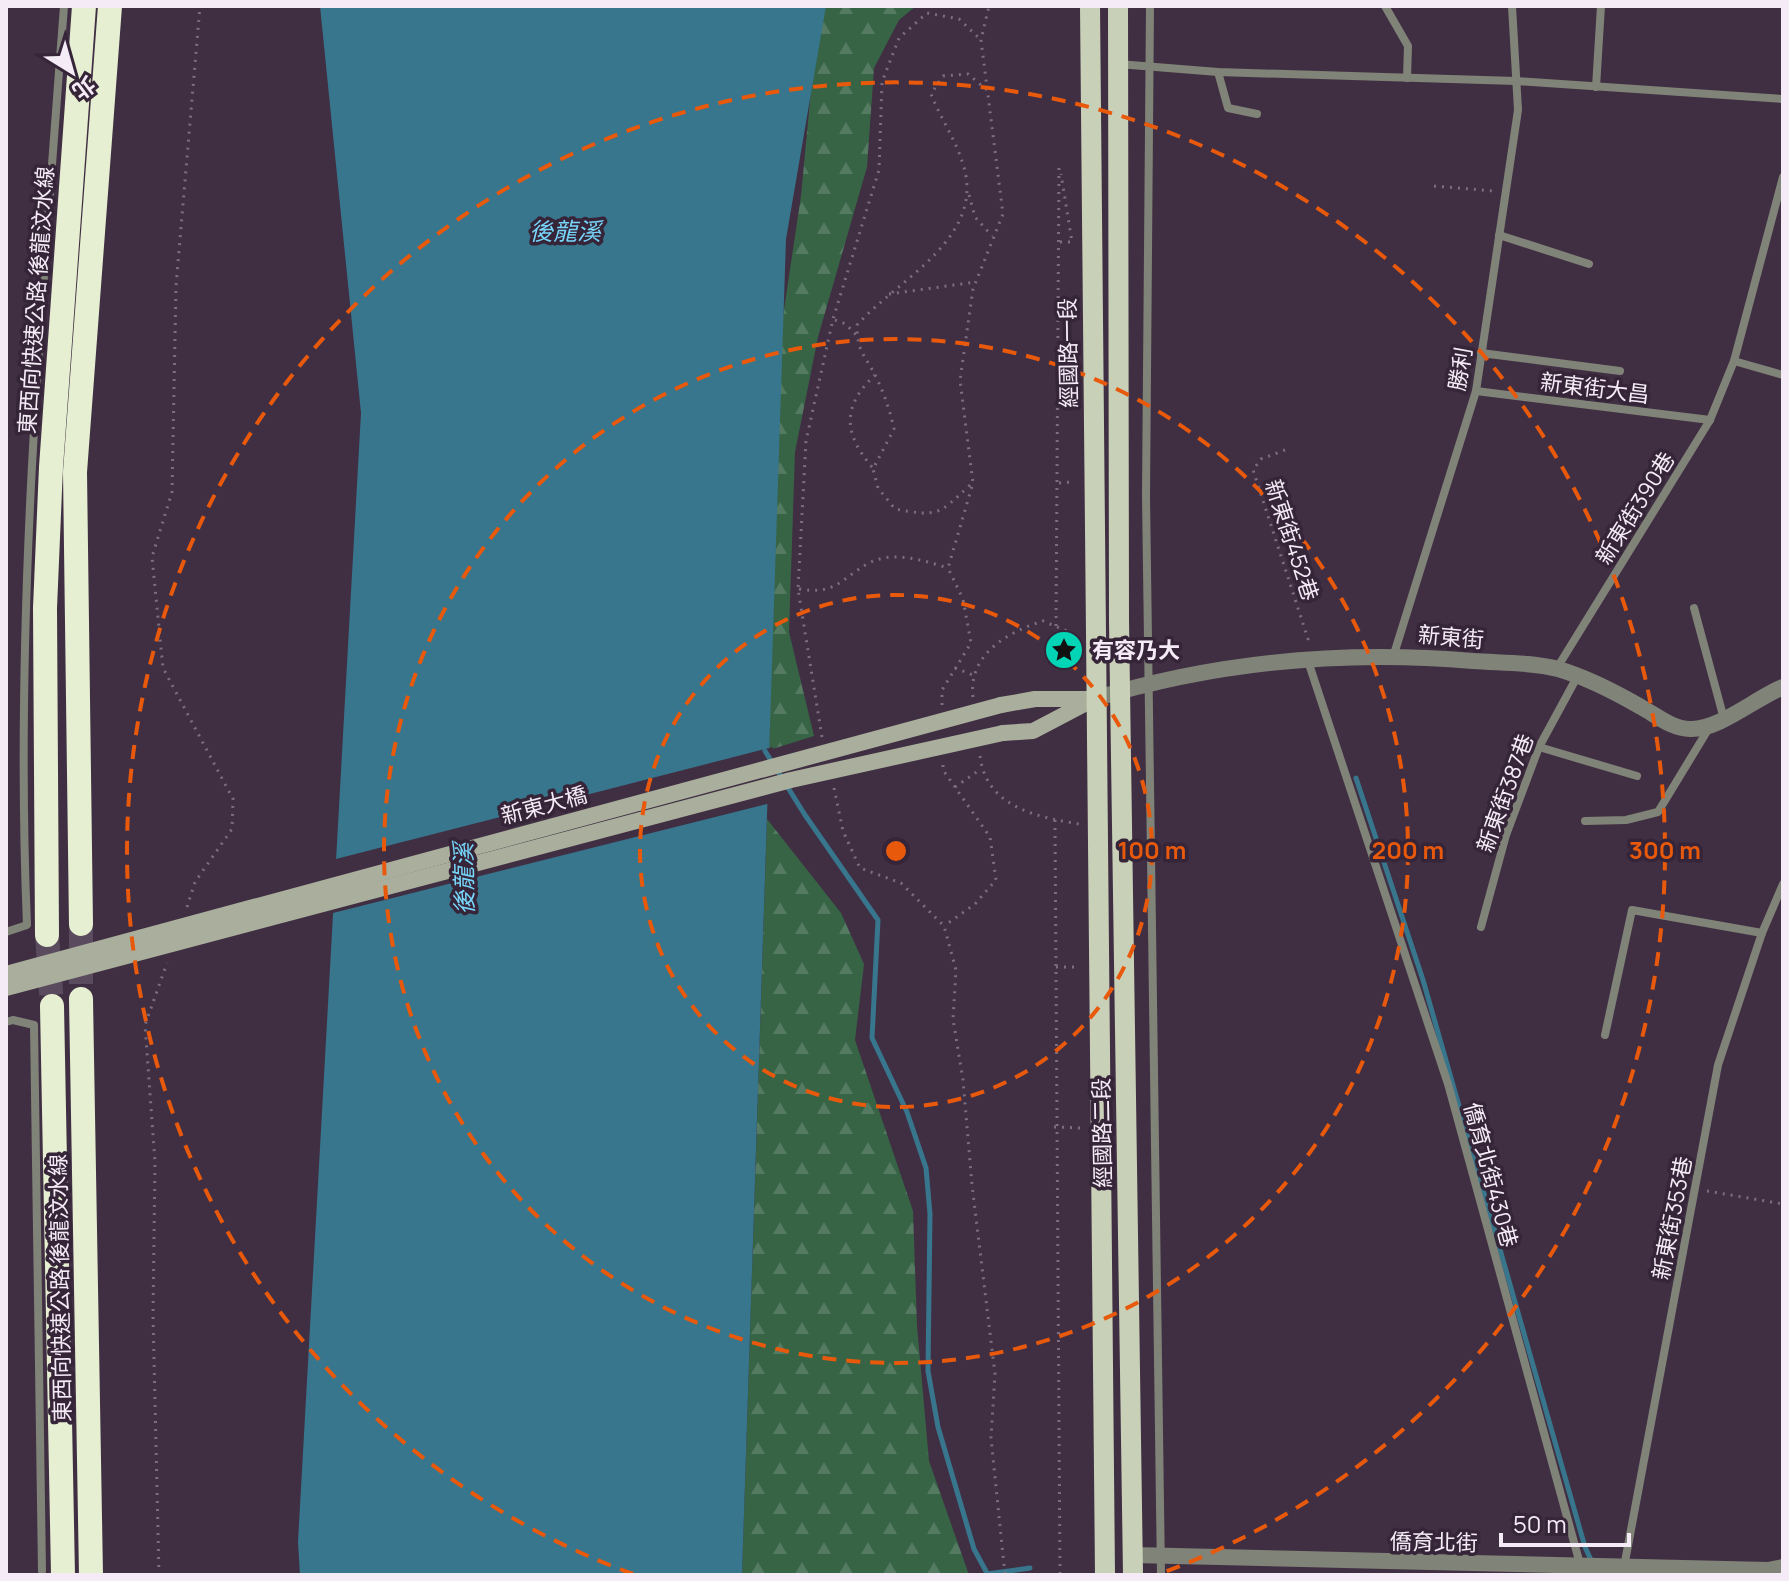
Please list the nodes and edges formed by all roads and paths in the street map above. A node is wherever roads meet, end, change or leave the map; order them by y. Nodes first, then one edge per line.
1 (64, 6) edge
2 (84, 6) edge
3 (110, 6) edge
4 (200, 6) edge
5 (989, 6) edge
6 (1090, 6) edge
7 (1118, 6) edge
8 (1150, 6) edge
9 (1385, 6) edge
10 (1512, 6) edge
11 (1601, 6) edge
12 (981, 40) junction
13 (1117, 64) junction
14 (1148, 65) junction
15 (1218, 72) junction
16 (1407, 78) junction
17 (1516, 81) junction
18 (1596, 87) junction
19 (987, 90) junction
20 (1783, 99) edge
21 (1257, 114) dead end
22 (1783, 177) edge
23 (1434, 186) dead end
24 (1506, 192) junction
25 (969, 195) junction
26 (1499, 235) junction
27 (993, 238) junction
28 (1059, 242) junction
29 (1589, 264) dead end
30 (976, 282) junction
31 (888, 294) junction
32 (833, 319) junction
33 (857, 336) junction
34 (1481, 353) junction
35 (1734, 361) junction
36 (1620, 371) dead end
37 (875, 375) junction
38 (1783, 375) edge
39 (1476, 391) junction
40 (1710, 420) junction
41 (1285, 450) dead end
42 (873, 469) junction
43 (1071, 482) dead end
44 (973, 483) junction
45 (1059, 483) junction
46 (948, 568) junction
47 (798, 589) junction
48 (1694, 608) dead end
49 (1056, 626) dead end
50 (1394, 654) junction
51 (1310, 657) junction
52 (955, 668) junction
53 (1557, 669) junction
54 (973, 675) dead end
55 (1577, 677) junction
56 (1149, 684) junction
57 (1783, 687) edge
58 (1122, 690) junction
59 (1094, 699) junction
60 (942, 717) dead end
61 (1717, 723) junction
62 (822, 739) dead end
63 (1539, 747) junction
64 (943, 757) dead end
65 (981, 769) dead end
66 (1637, 776) dead end
67 (833, 785) dead end
68 (955, 787) junction
69 (1055, 820) dead end
70 (1585, 821) dead end
71 (1783, 884) edge
72 (185, 911) dead end
73 (81, 924) tunnel mouth
74 (944, 926) junction
75 (1481, 927) dead end
76 (6, 932) edge
77 (1762, 933) junction
78 (47, 935) tunnel mouth
79 (170, 954) dead end
80 (1055, 967) junction
81 (1084, 967) dead end
82 (6, 974) edge
83 (6, 988) edge
84 (81, 999) tunnel mouth
85 (52, 1006) tunnel mouth
86 (6, 1022) edge
87 (1605, 1035) dead end
88 (1054, 1127) junction
89 (1081, 1128) dead end
90 (1696, 1189) junction
91 (1783, 1204) edge
92 (1162, 1555) junction
93 (1133, 1565) edge
94 (1624, 1567) junction
95 (1783, 1567) edge
96 (1406, 1569) edge
97 (1581, 1570) edge
98 (53, 1573) edge
99 (91, 1575) edge
100 (159, 1575) edge
101 (1005, 1575) edge
102 (1060, 1575) edge
103 (1105, 1575) edge
104 (1161, 1575) edge

1 - 76 lane
2 - 78 highway, 東西向快速公路 後龍汶水線
3 - 73 highway
4 - 72 path
5 - 12 path
6 - 59 main road, 經國路一段
7 - 13 main road
8 - 14 lane
9 - 16 lane
10 - 17 lane, 勝利
11 - 18 lane
12 - 19 path
12 - 32 path
13 - 14 lane
13 - 58 main road
14 - 15 lane
14 - 56 lane
15 - 16 lane
15 - 21 lane
16 - 17 lane
17 - 18 lane
17 - 24 lane, 勝利
18 - 20 lane
19 - 25 path
19 - 27 path
22 - 35 lane
23 - 24 path
24 - 26 lane, 勝利
25 - 27 path
25 - 31 path
26 - 29 lane
26 - 34 lane, 勝利
27 - 30 path
28 - 28 path
28 - 45 path
30 - 31 path
30 - 44 path
31 - 33 path
32 - 33 path
32 - 47 path
33 - 37 path
34 - 36 lane, 新東街大昌
34 - 39 lane, 勝利
35 - 38 lane
35 - 40 lane, 新東街390巷
37 - 42 path
37 - 42 path
39 - 40 lane, 新東街大昌
39 - 50 lane, 勝利
40 - 53 lane, 新東街390巷
41 - 51 path, 新東街452巷
42 - 44 path
43 - 45 path
44 - 46 path
45 - 49 path
46 - 47 path
46 - 52 path
47 - 62 path
48 - 61 lane
50 - 51 street, 新東街
50 - 53 street, 新東街
51 - 56 street, 新東街
51 - 97 lane, 僑育北街430巷
52 - 54 path
52 - 60 path
53 - 55 street, 新東街
55 - 61 street, 新東街
55 - 63 lane, 新東街387巷
56 - 58 street, 新東街
56 - 92 lane
57 - 61 street
58 - 59 street, 新東街
58 - 93 main road, 經國路二段
59 - 82 street, 新東大橋, bridge
59 - 83 street, 新東大橋, bridge
59 - 103 main road, 經國路二段
61 - 70 lane
63 - 66 lane
63 - 75 lane, 新東街387巷
64 - 68 path
65 - 68 path
67 - 74 path
68 - 74 path
69 - 80 path
71 - 77 lane, 新東街353巷
74 - 101 path
77 - 87 lane
77 - 90 lane, 新東街353巷
79 - 100 path
80 - 81 path
80 - 88 path
84 - 99 highway, 東西向快速公路 後龍汶水線
85 - 98 highway, 東西向快速公路 後龍汶水線
86 - 98 lane
88 - 89 path
88 - 102 path
90 - 91 path
90 - 94 lane, 新東街353巷
92 - 93 street, 僑育北街
92 - 96 street, 僑育北街
92 - 104 lane
94 - 95 street, 僑育北街
94 - 97 street, 僑育北街
96 - 97 street, 僑育北街

